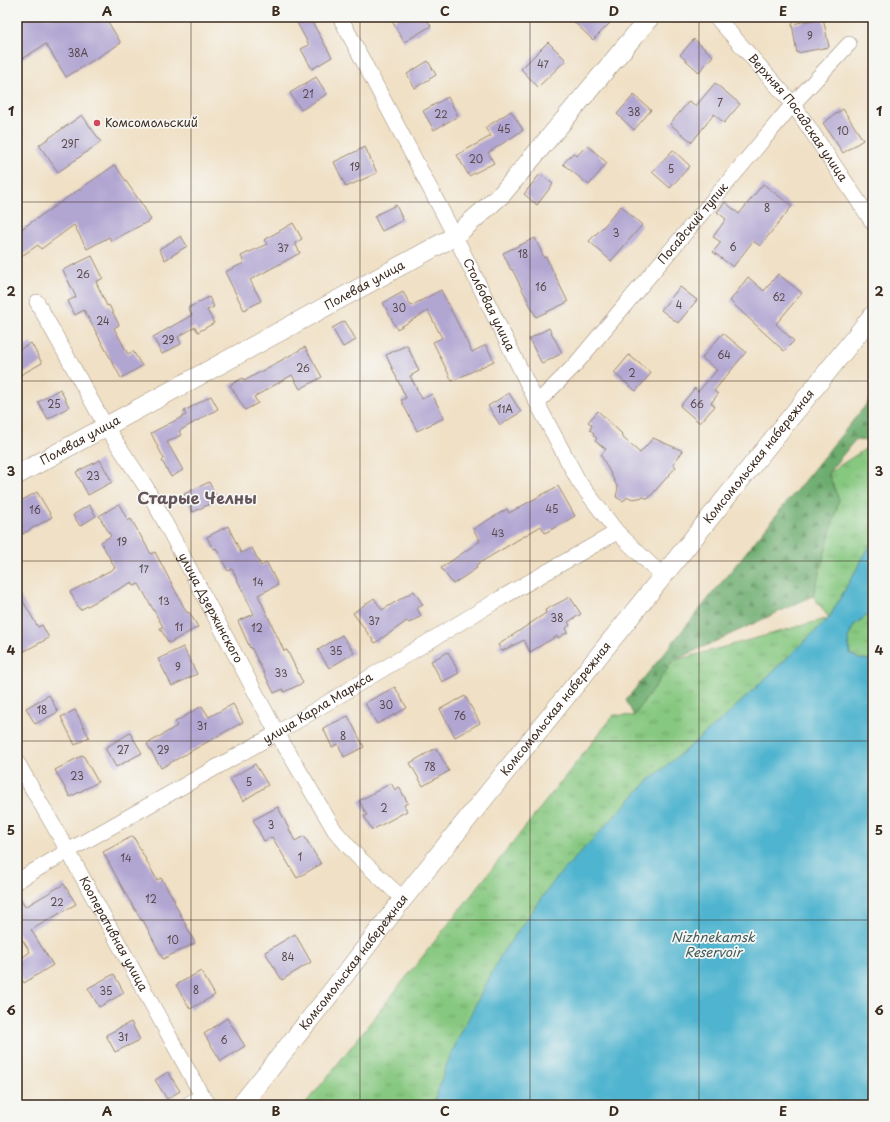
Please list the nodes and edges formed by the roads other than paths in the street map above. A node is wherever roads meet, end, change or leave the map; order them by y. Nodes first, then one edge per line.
1 (340, 17) edge
2 (650, 17) edge
3 (716, 17) edge
4 (849, 44) dead end
5 (793, 104) junction
6 (873, 223) edge
7 (455, 236) junction
8 (37, 302) dead end
9 (873, 315) edge
10 (537, 403) junction
11 (106, 427) junction
12 (17, 475) edge
13 (618, 532) junction
14 (663, 575) junction
15 (277, 733) junction
16 (17, 762) edge
17 (68, 851) junction
18 (17, 881) edge
19 (402, 899) junction
20 (206, 1101) edge
21 (187, 1105) edge
22 (241, 1105) edge

1 - 7 street, Столбовая улица
2 - 7 street, Полевая улица
3 - 5 street, Верхняя Посадская улица
4 - 5 street, Посадский тупик
5 - 6 street, Верхняя Посадская улица
5 - 10 street, Посадский тупик
7 - 10 street, Столбовая улица
7 - 11 street, Полевая улица
8 - 11 street, улица Дзержинского
9 - 14 street, Комсомольская набережная
10 - 13 street, Столбовая улица
11 - 12 street, Полевая улица
11 - 15 street, улица Дзержинского
13 - 14 street, Столбовая улица
13 - 15 street, улица Карла Маркса
14 - 19 street, Комсомольская набережная
15 - 17 street, улица Карла Маркса
15 - 19 street, улица Дзержинского
16 - 17 street, Кооперативная улица
17 - 18 street, улица Карла Маркса
17 - 20 street, Кооперативная улица
19 - 22 street, Комсомольская набережная
20 - 21 street

